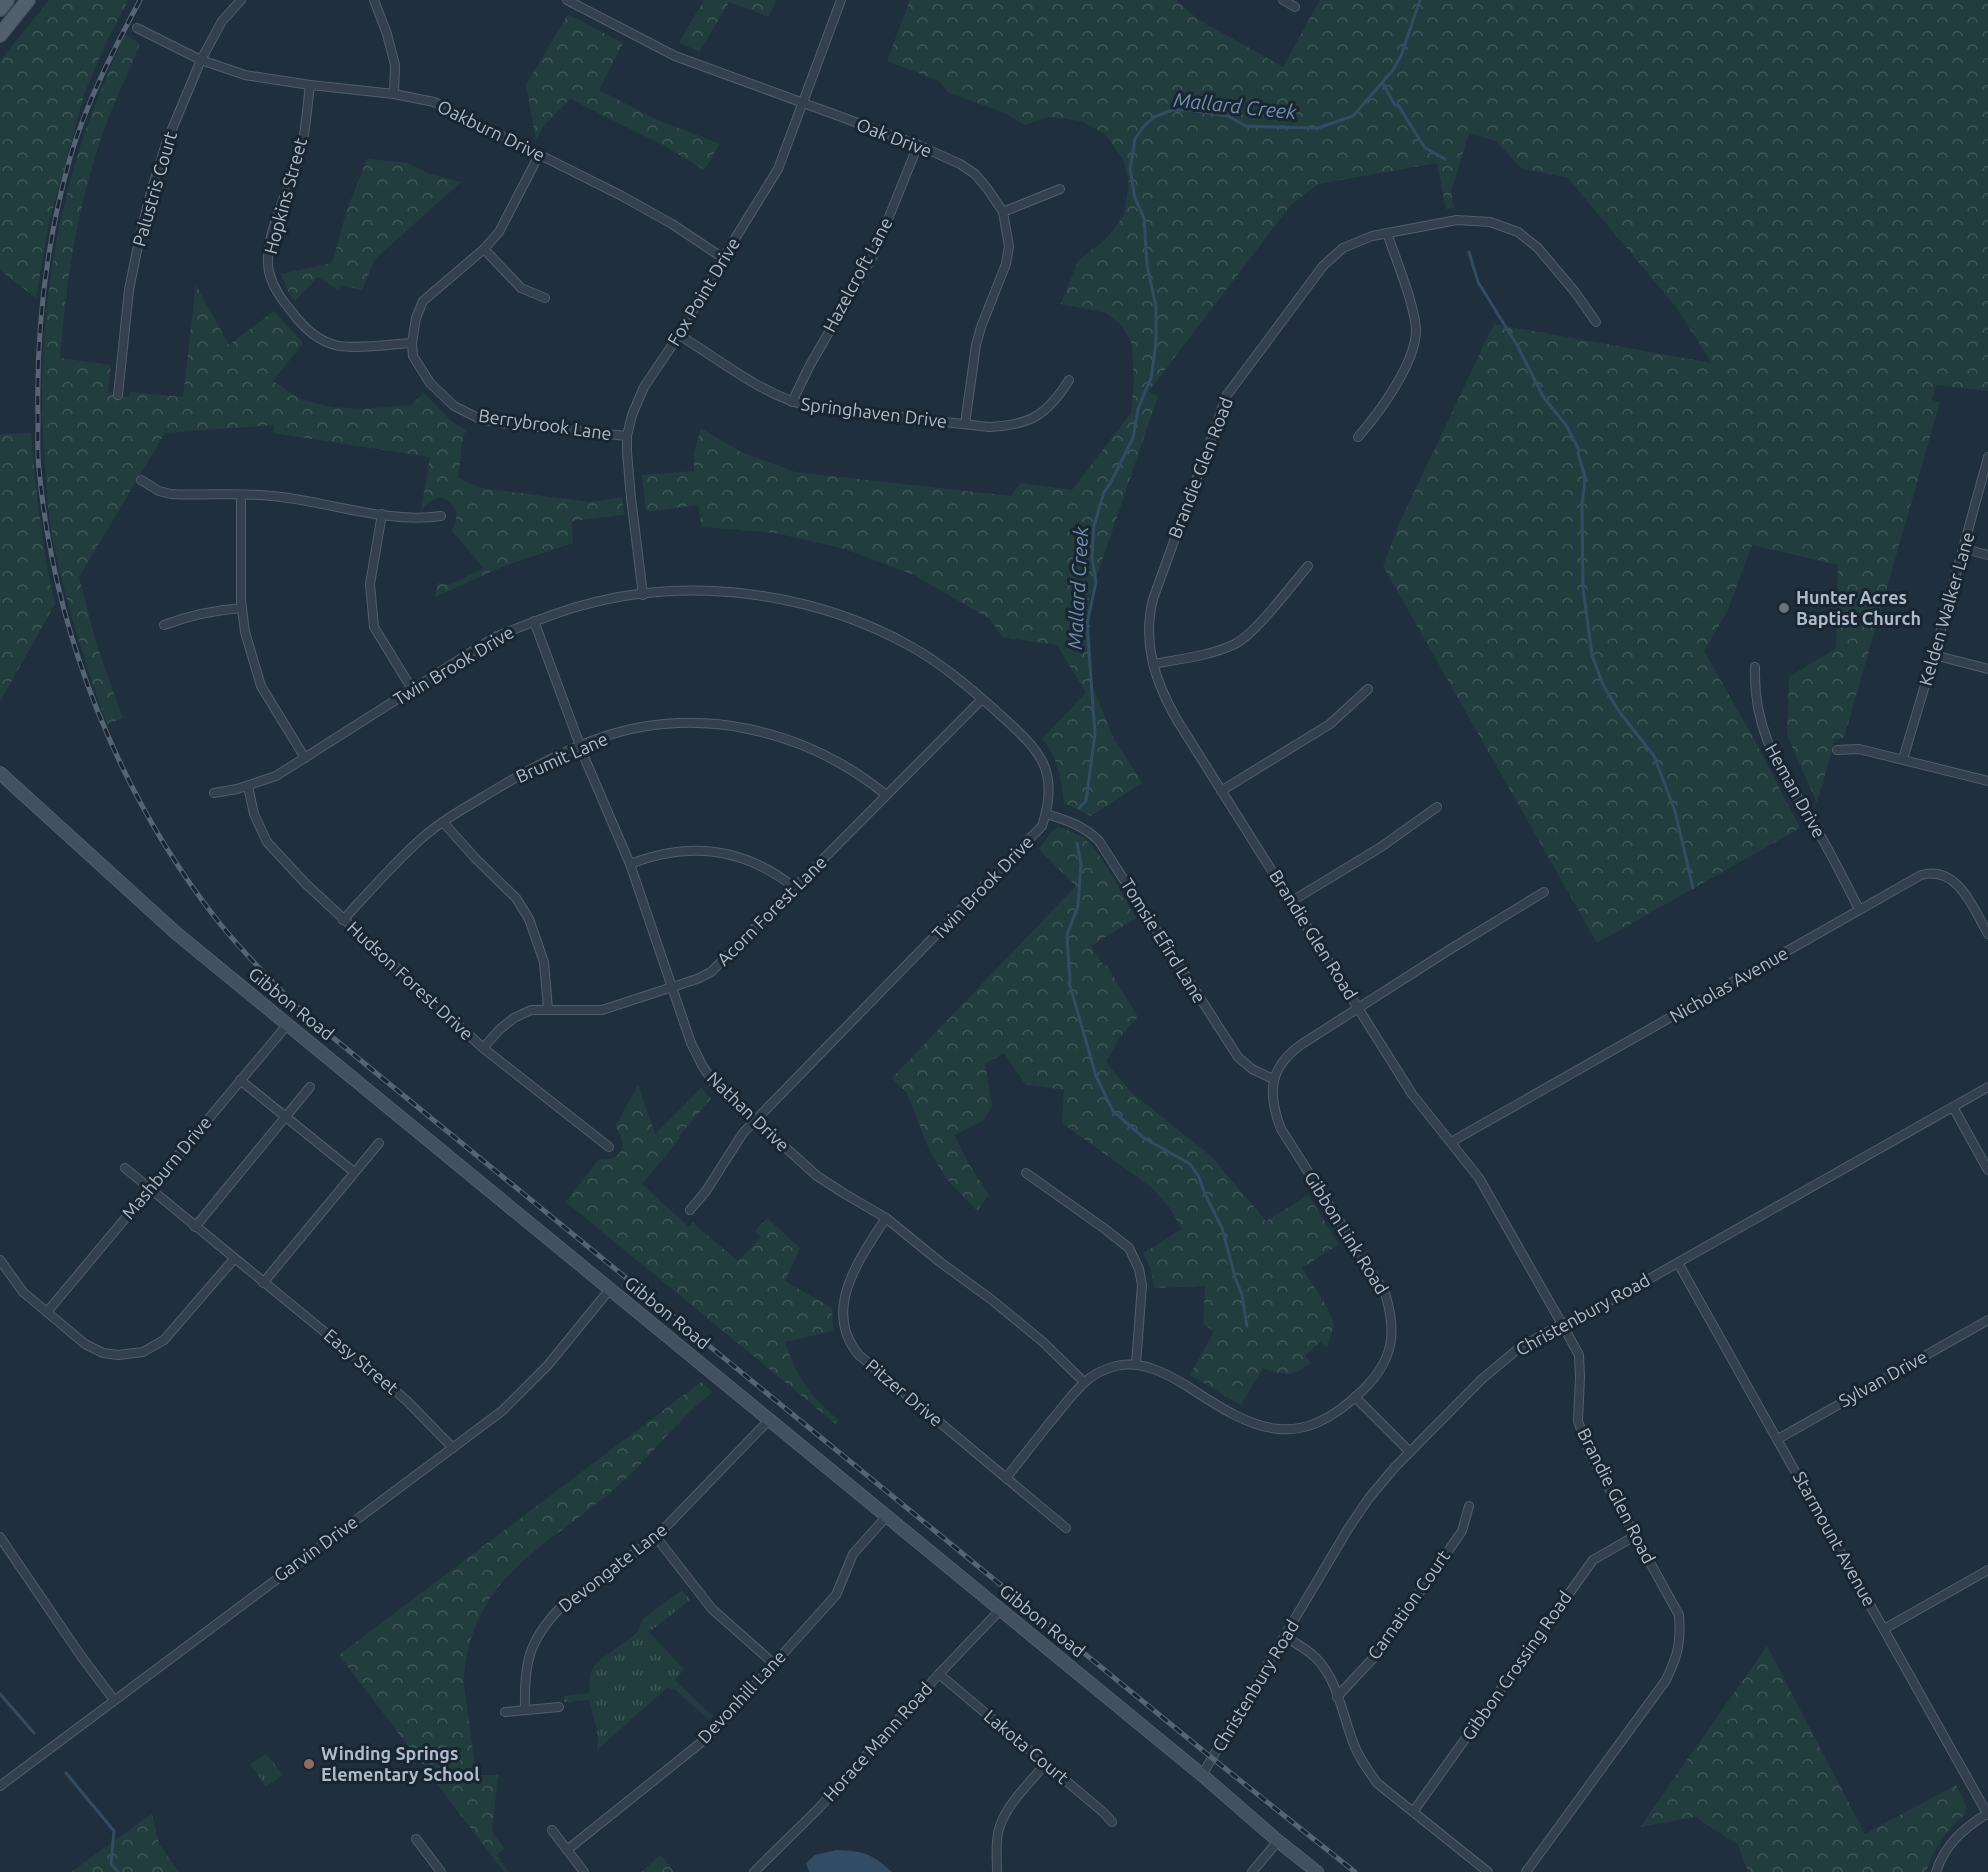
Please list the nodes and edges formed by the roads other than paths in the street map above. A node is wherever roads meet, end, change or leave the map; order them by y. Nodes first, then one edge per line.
1 (7, 0) edge
2 (28, 0) edge
3 (242, 0) edge
4 (374, 0) edge
5 (567, 0) edge
6 (841, 0) edge
7 (1282, 0) edge
8 (1296, 7) dead end
9 (0, 9) edge
10 (137, 28) dead end
11 (0, 35) edge
12 (201, 60) junction
13 (310, 85) junction
14 (394, 94) junction
15 (803, 104) junction
16 (918, 145) junction
17 (539, 155) junction
18 (1060, 189) dead end
19 (1003, 212) junction
20 (1387, 232) junction
21 (484, 249) junction
22 (723, 258) junction
23 (545, 298) dead end
24 (1596, 322) dead end
25 (679, 336) junction
26 (412, 343) junction
27 (1069, 380) dead end
28 (118, 395) dead end
29 (792, 402) junction
30 (965, 424) junction
31 (627, 436) junction
32 (1358, 438) dead end
33 (1988, 457) edge
34 (141, 480) dead end
35 (241, 495) junction
36 (382, 514) junction
37 (441, 516) dead end
38 (1964, 549) junction
39 (1988, 555) edge
40 (1308, 566) dead end
41 (643, 594) junction
42 (242, 608) junction
43 (534, 621) junction
44 (164, 625) dead end
45 (1934, 655) junction
46 (1153, 664) junction
47 (1755, 667) dead end
48 (1988, 669) edge
49 (412, 689) junction
50 (1368, 689) dead end
51 (982, 699) junction
52 (580, 746) junction
53 (1837, 750) dead end
54 (305, 758) junction
55 (1903, 759) junction
56 (0, 773) edge
57 (1988, 782) edge
58 (248, 786) junction
59 (1221, 791) junction
60 (213, 793) dead end
61 (885, 794) junction
62 (1437, 807) dead end
63 (1046, 814) junction
64 (443, 822) junction
65 (630, 864) junction
66 (795, 888) junction
67 (1544, 892) dead end
68 (1292, 902) junction
69 (1859, 909) junction
70 (343, 920) junction
71 (1988, 934) edge
72 (672, 987) junction
73 (1359, 1008) junction
74 (549, 1009) junction
75 (287, 1025) junction
76 (483, 1048) junction
77 (1273, 1078) junction
78 (240, 1080) junction
79 (310, 1087) dead end
80 (1988, 1087) edge
81 (1953, 1107) junction
82 (286, 1117) junction
83 (756, 1121) junction
84 (1451, 1142) junction
85 (378, 1143) dead end
86 (609, 1147) dead end
87 (125, 1168) dead end
88 (1988, 1170) edge
89 (354, 1172) junction
90 (1026, 1173) dead end
91 (150, 1189) junction
92 (690, 1210) dead end
93 (886, 1218) junction
94 (195, 1227) junction
95 (234, 1258) junction
96 (0, 1260) edge
97 (1678, 1263) junction
98 (263, 1283) junction
99 (610, 1289) junction
100 (47, 1312) junction
101 (1988, 1320) edge
102 (1563, 1324) junction
103 (1136, 1364) junction
104 (1084, 1382) junction
105 (1355, 1397) junction
106 (770, 1420) junction
107 (1778, 1439) junction
108 (453, 1448) junction
109 (1410, 1452) junction
110 (1006, 1478) junction
111 (1469, 1506) dead end
112 (886, 1517) junction
113 (1066, 1528) dead end
114 (1635, 1536) junction
115 (656, 1537) junction
116 (1, 1542) edge
117 (1988, 1570) edge
118 (1000, 1610) junction
119 (1884, 1629) junction
120 (1286, 1636) junction
121 (773, 1663) junction
122 (939, 1674) junction
123 (1337, 1697) junction
124 (114, 1700) junction
125 (559, 1707) dead end
126 (525, 1710) junction
127 (505, 1712) dead end
128 (1046, 1763) junction
129 (1202, 1775) junction
130 (0, 1786) edge
131 (1413, 1812) junction
132 (1988, 1814) edge
133 (1112, 1822) dead end
134 (552, 1830) dead end
135 (417, 1839) dead end
136 (1278, 1841) junction
137 (567, 1850) junction
138 (441, 1872) edge
139 (584, 1872) edge
140 (754, 1872) edge
141 (997, 1872) edge
142 (1252, 1872) edge
143 (1317, 1872) edge
144 (1488, 1872) edge
145 (1526, 1872) edge
146 (1936, 1872) edge

1 - 9 main road
2 - 11 main road
3 - 12 street, Palustris Court
4 - 14 street
5 - 15 street, Oak Drive
6 - 15 street, Fox Point Drive
7 - 8 street
10 - 12 street, Oakburn Drive
12 - 13 street, Oakburn Drive
12 - 28 street, Palustris Court
13 - 14 street, Oakburn Drive
13 - 26 street, Hopkins Street
14 - 17 street, Oakburn Drive
15 - 16 street, Oak Drive
15 - 22 street, Fox Point Drive
16 - 19 street, Oak Drive
16 - 29 street, Hazelcroft Lane
17 - 21 street
17 - 22 street, Oakburn Drive
18 - 19 street
19 - 30 street, Oak Drive
20 - 24 street, Brandie Glen Road
20 - 32 street
20 - 46 street, Brandie Glen Road
21 - 23 street
21 - 26 street
22 - 25 street, Fox Point Drive
25 - 29 street, Springhaven Drive
25 - 31 street, Fox Point Drive
26 - 31 street, Berrybrook Lane
27 - 30 street, Springhaven Drive
29 - 30 street, Springhaven Drive
31 - 41 street, Fox Point Drive
33 - 38 street, Kelden Walker Lane
34 - 35 street
35 - 36 street
35 - 42 street
36 - 37 street
36 - 49 street
38 - 39 street
38 - 45 street, Kelden Walker Lane
40 - 46 street
41 - 43 street, Twin Brook Drive
41 - 51 street, Twin Brook Drive
42 - 44 street
42 - 54 street
43 - 49 street, Twin Brook Drive
43 - 52 street, Nathan Drive
45 - 48 street
45 - 55 street, Kelden Walker Lane
46 - 59 street, Brandie Glen Road
47 - 69 street, Heman Drive
49 - 54 street, Twin Brook Drive
50 - 59 street
51 - 61 street, Acorn Forest Lane
51 - 63 street, Twin Brook Drive
52 - 61 street, Brumit Lane
52 - 64 street, Brumit Lane
52 - 65 street, Nathan Drive
53 - 55 street
54 - 58 street, Twin Brook Drive
55 - 57 street
56 - 75 main road, Gibbon Road
58 - 60 street, Twin Brook Drive
58 - 70 street, Hudson Forest Drive
59 - 68 street, Brandie Glen Road
61 - 66 street, Acorn Forest Lane
62 - 68 street
63 - 77 street, Tomsie Efird Lane
63 - 83 street, Twin Brook Drive
64 - 70 street, Brumit Lane
64 - 74 street
65 - 66 street
65 - 72 street, Nathan Drive
66 - 72 street, Acorn Forest Lane
67 - 73 street
68 - 73 street, Brandie Glen Road
69 - 71 street, Nicholas Avenue
69 - 84 street, Nicholas Avenue
70 - 76 street, Hudson Forest Drive
72 - 74 street, Acorn Forest Lane
72 - 83 street, Nathan Drive
73 - 77 street
73 - 84 street, Brandie Glen Road
74 - 76 street, Acorn Forest Lane
75 - 78 street, Mashburn Drive
75 - 99 main road, Gibbon Road
76 - 86 street, Hudson Forest Drive
77 - 105 street, Gibbon Link Road
78 - 82 street
78 - 91 street, Mashburn Drive
79 - 82 street
80 - 81 street, Christenbury Road
81 - 88 street
81 - 97 street, Christenbury Road
82 - 89 street
82 - 94 street
83 - 92 street, Twin Brook Drive
83 - 93 street, Nathan Drive
84 - 102 street, Brandie Glen Road
85 - 89 street
87 - 91 street, Easy Street
89 - 98 street
90 - 103 street
91 - 94 street, Easy Street
91 - 100 street, Mashburn Drive
93 - 104 street, Nathan Drive
93 - 110 street, Pitzer Drive
94 - 95 street, Easy Street
95 - 98 street, Easy Street
95 - 100 street
96 - 100 street
97 - 102 street, Christenbury Road
97 - 107 street, Starmount Avenue
98 - 108 street, Easy Street
99 - 106 main road, Gibbon Road
99 - 108 street, Garvin Drive
101 - 107 street, Sylvan Drive
102 - 109 street, Christenbury Road
102 - 114 street, Brandie Glen Road
103 - 104 street, Gibbon Link Road
103 - 105 street, Gibbon Link Road
104 - 110 street, Gibbon Link Road
105 - 109 street
106 - 112 main road, Gibbon Road
106 - 115 street, Devongate Lane
107 - 119 street, Starmount Avenue
108 - 124 street, Garvin Drive
109 - 120 street, Christenbury Road
110 - 113 street, Pitzer Drive
111 - 123 street, Carnation Court
112 - 118 main road, Gibbon Road
112 - 121 street, Devonhill Lane
114 - 131 street, Gibbon Crossing Road
114 - 145 street, Brandie Glen Road
115 - 121 street
115 - 126 street, Devongate Lane
116 - 124 street
117 - 119 street
118 - 122 street, Horace Mann Road
118 - 129 main road, Gibbon Road
119 - 132 street, Starmount Avenue
120 - 123 street
120 - 129 street, Christenbury Road
121 - 137 street, Devonhill Lane
122 - 128 street, Lakota Court
122 - 140 street, Horace Mann Road
123 - 131 street
124 - 130 street, Garvin Drive
125 - 126 street
126 - 127 street
128 - 133 street, Lakota Court
128 - 141 street
129 - 136 main road, Gibbon Road
131 - 144 street
132 - 146 street
134 - 137 street
135 - 138 street
136 - 142 street
136 - 143 main road, Gibbon Road
137 - 139 street

